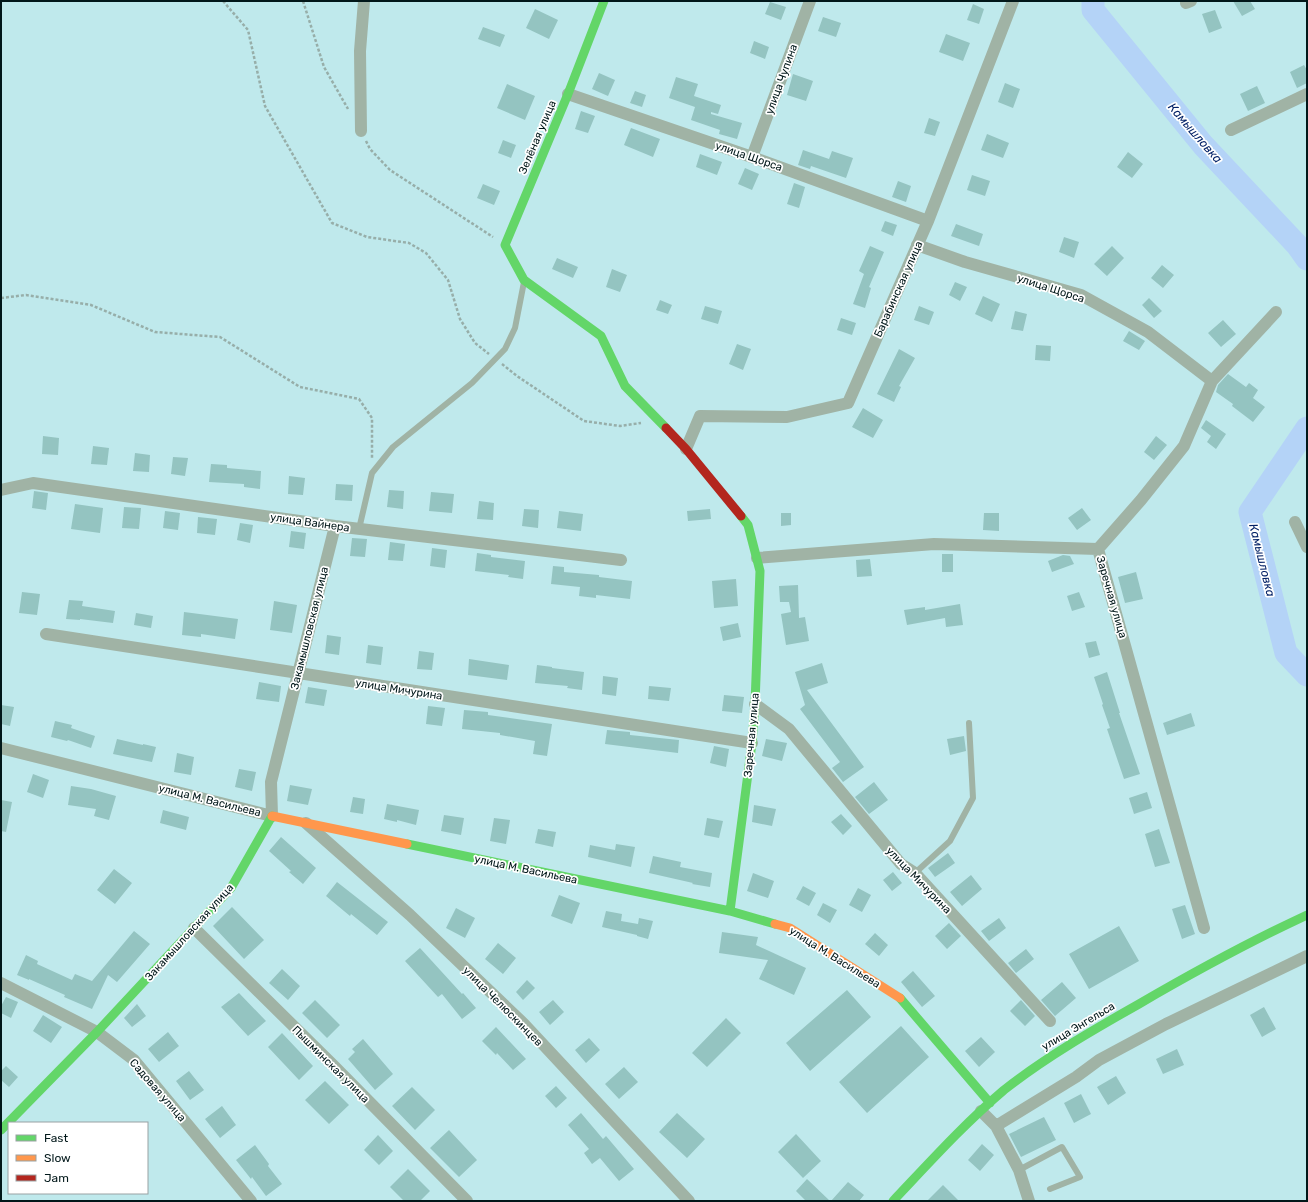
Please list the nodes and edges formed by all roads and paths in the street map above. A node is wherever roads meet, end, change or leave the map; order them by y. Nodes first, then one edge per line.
1 (223, 1) edge
2 (303, 1) edge
3 (364, 1) edge
4 (604, 1) edge
5 (810, 1) edge
6 (1012, 1) edge
7 (568, 94) junction
8 (1307, 94) edge
9 (350, 112) dead end
10 (1230, 130) dead end
11 (361, 131) joint
12 (752, 157) junction
13 (928, 221) junction
14 (506, 245) junction
15 (917, 245) junction
16 (524, 280) junction
17 (1, 298) edge
18 (1276, 312) dead end
19 (496, 359) junction
20 (1212, 381) junction
21 (659, 421) junction
22 (686, 449) junction
23 (372, 473) junction
24 (1, 490) edge
25 (1295, 522) dead end
26 (335, 526) junction
27 (359, 529) junction
28 (1307, 547) edge
29 (1098, 549) junction
30 (757, 558) junction
31 (621, 560) dead end
32 (46, 634) dead end
33 (298, 673) junction
34 (755, 704) junction
35 (969, 723) dead end
36 (752, 743) junction
37 (1, 748) edge
38 (272, 816) junction
39 (305, 823) junction
40 (915, 873) junction
41 (730, 911) junction
42 (1307, 915) edge
43 (194, 928) junction
44 (1204, 928) dead end
45 (1307, 956) edge
46 (1, 983) edge
47 (1050, 1021) dead end
48 (97, 1032) junction
49 (986, 1107) junction
50 (9, 1122) edge
51 (8, 1123) edge
52 (996, 1126) junction
53 (1, 1130) edge
54 (1019, 1170) junction
55 (1050, 1189) dead end
56 (251, 1201) edge
57 (467, 1201) edge
58 (690, 1201) edge
59 (893, 1201) edge
60 (1030, 1201) edge

1 - 19 path
2 - 9 path
3 - 11 street
4 - 7 street, Зелёная улица
5 - 12 street, улица Чупина
6 - 13 street, Барабинская улица
7 - 12 street, улица Щорса
7 - 14 street, Зелёная улица
8 - 10 street
11 - 14 path
12 - 13 street, улица Щорса
13 - 15 street, Барабинская улица
14 - 16 street
15 - 20 street, улица Щорса
15 - 22 street, Барабинская улица
16 - 19 lane
16 - 21 street, Заречная улица
17 - 23 path
18 - 20 street
19 - 21 path
19 - 23 lane
20 - 29 street
21 - 22 street, Заречная улица
22 - 30 street, Заречная улица
23 - 27 lane
24 - 26 street, улица Вайнера
25 - 28 street
26 - 27 street, улица Вайнера
26 - 33 street, Закамышловская улица
27 - 31 street, улица Вайнера
29 - 30 street, Заречная улица
29 - 44 street, Заречная улица
30 - 34 street, Заречная улица
32 - 33 street, улица Мичурина
33 - 36 street, улица Мичурина
33 - 38 street, Закамышловская улица
34 - 36 street, Заречная улица
34 - 40 street, улица Мичурина
35 - 40 lane
36 - 41 street, Заречная улица
37 - 38 street, улица М. Васильева
38 - 39 street, улица М. Васильева
38 - 43 street, Закамышловская улица
39 - 41 street, улица М. Васильева
39 - 58 street, улица Челюскинцев
40 - 47 street, улица Мичурина
41 - 49 street, улица М. Васильева
42 - 49 street, улица Энгельса
43 - 48 street, Закамышловская улица
43 - 57 street, Пышминская улица
45 - 52 street
46 - 48 street, Садовая улица
48 - 50 street, Закамышловская улица
48 - 56 street, Садовая улица
49 - 52 street
49 - 59 street, улица Энгельса
51 - 53 street, Закамышловская улица
52 - 54 street
54 - 55 lane
54 - 60 street

